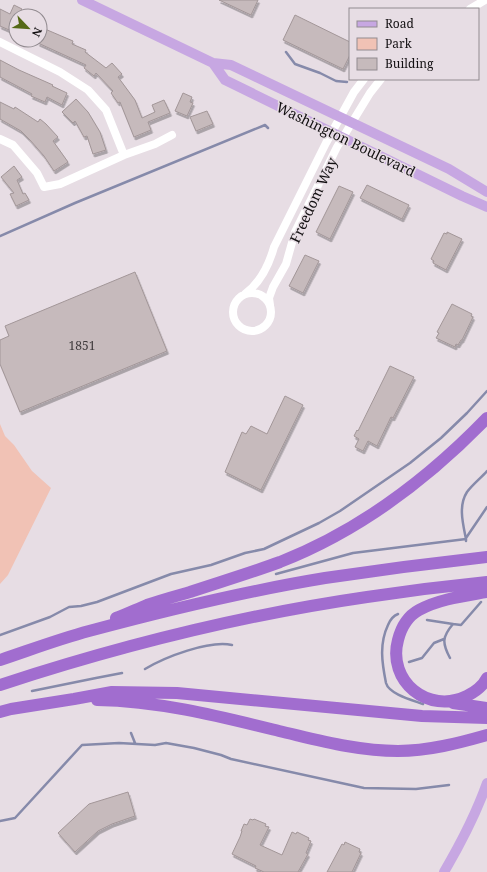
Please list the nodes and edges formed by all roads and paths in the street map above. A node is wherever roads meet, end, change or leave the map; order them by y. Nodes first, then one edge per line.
1 (82, 0) edge
2 (485, 0) edge
3 (472, 8) edge
4 (0, 42) edge
5 (213, 63) junction
6 (363, 80) edge
7 (380, 80) edge
8 (340, 117) junction
9 (352, 123) junction
10 (332, 132) junction
11 (172, 135) dead end
12 (342, 138) junction
13 (0, 139) edge
14 (124, 155) junction
15 (487, 192) edge
16 (487, 207) edge
17 (245, 294) junction
18 (270, 305) junction
19 (487, 418) edge
20 (487, 557) edge
21 (487, 582) edge
22 (487, 592) edge
23 (88, 631) junction
24 (0, 660) edge
25 (487, 678) edge
26 (0, 685) edge
27 (74, 700) junction
28 (445, 702) junction
29 (487, 708) edge
30 (0, 712) edge
31 (487, 718) edge
32 (487, 734) edge
33 (487, 783) edge
34 (444, 872) edge

1 - 5 main road, Washington Boulevard
2 - 3 street
4 - 14 street
5 - 8 main road, Washington Boulevard
5 - 10 main road, Washington Boulevard
6 - 8 street, Freedom Way
7 - 9 street, Freedom Way
8 - 9 main road, Washington Boulevard
8 - 10 street, Freedom Way
9 - 12 street, Freedom Way
9 - 15 main road, Washington Boulevard
10 - 12 main road, Washington Boulevard
10 - 17 street, Freedom Way
11 - 14 street
12 - 16 main road, Washington Boulevard
12 - 18 street, Freedom Way
13 - 14 street
17 - 18 street
17 - 18 street
19 - 23 highway
20 - 23 highway
21 - 26 highway
22 - 28 highway
23 - 24 highway
25 - 28 highway
27 - 30 highway
27 - 31 highway
27 - 32 highway
28 - 29 highway
33 - 34 main road

